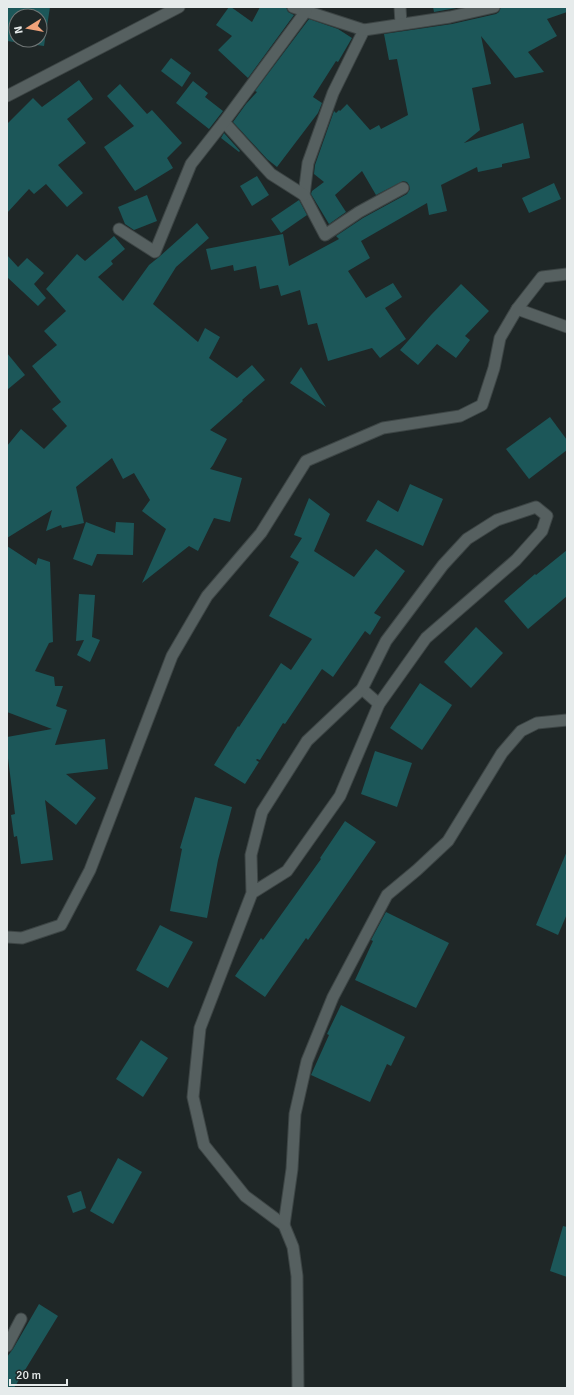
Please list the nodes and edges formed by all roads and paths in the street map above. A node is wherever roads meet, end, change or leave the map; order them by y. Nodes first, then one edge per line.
1 (179, 7) edge
2 (294, 7) edge
3 (400, 7) edge
4 (494, 7) edge
5 (306, 12) junction
6 (401, 24) junction
7 (364, 30) junction
8 (7, 96) edge
9 (224, 122) junction
10 (403, 188) dead end
11 (304, 195) junction
12 (118, 228) dead end
13 (567, 274) edge
14 (517, 309) junction
15 (567, 327) edge
16 (362, 689) junction
17 (379, 704) junction
18 (567, 720) edge
19 (252, 893) junction
20 (7, 936) edge
21 (284, 1225) junction
22 (21, 1319) dead end
23 (7, 1346) edge
24 (298, 1388) edge

1 - 8 street
2 - 5 street
3 - 6 street
4 - 6 street
5 - 7 street
5 - 9 street
6 - 7 street
7 - 11 street
9 - 11 street
9 - 12 street
10 - 11 street
13 - 14 street
14 - 15 street
14 - 20 street
16 - 17 street
16 - 17 street
16 - 19 street
17 - 19 street
18 - 21 street
19 - 21 street
21 - 24 street
22 - 23 street

